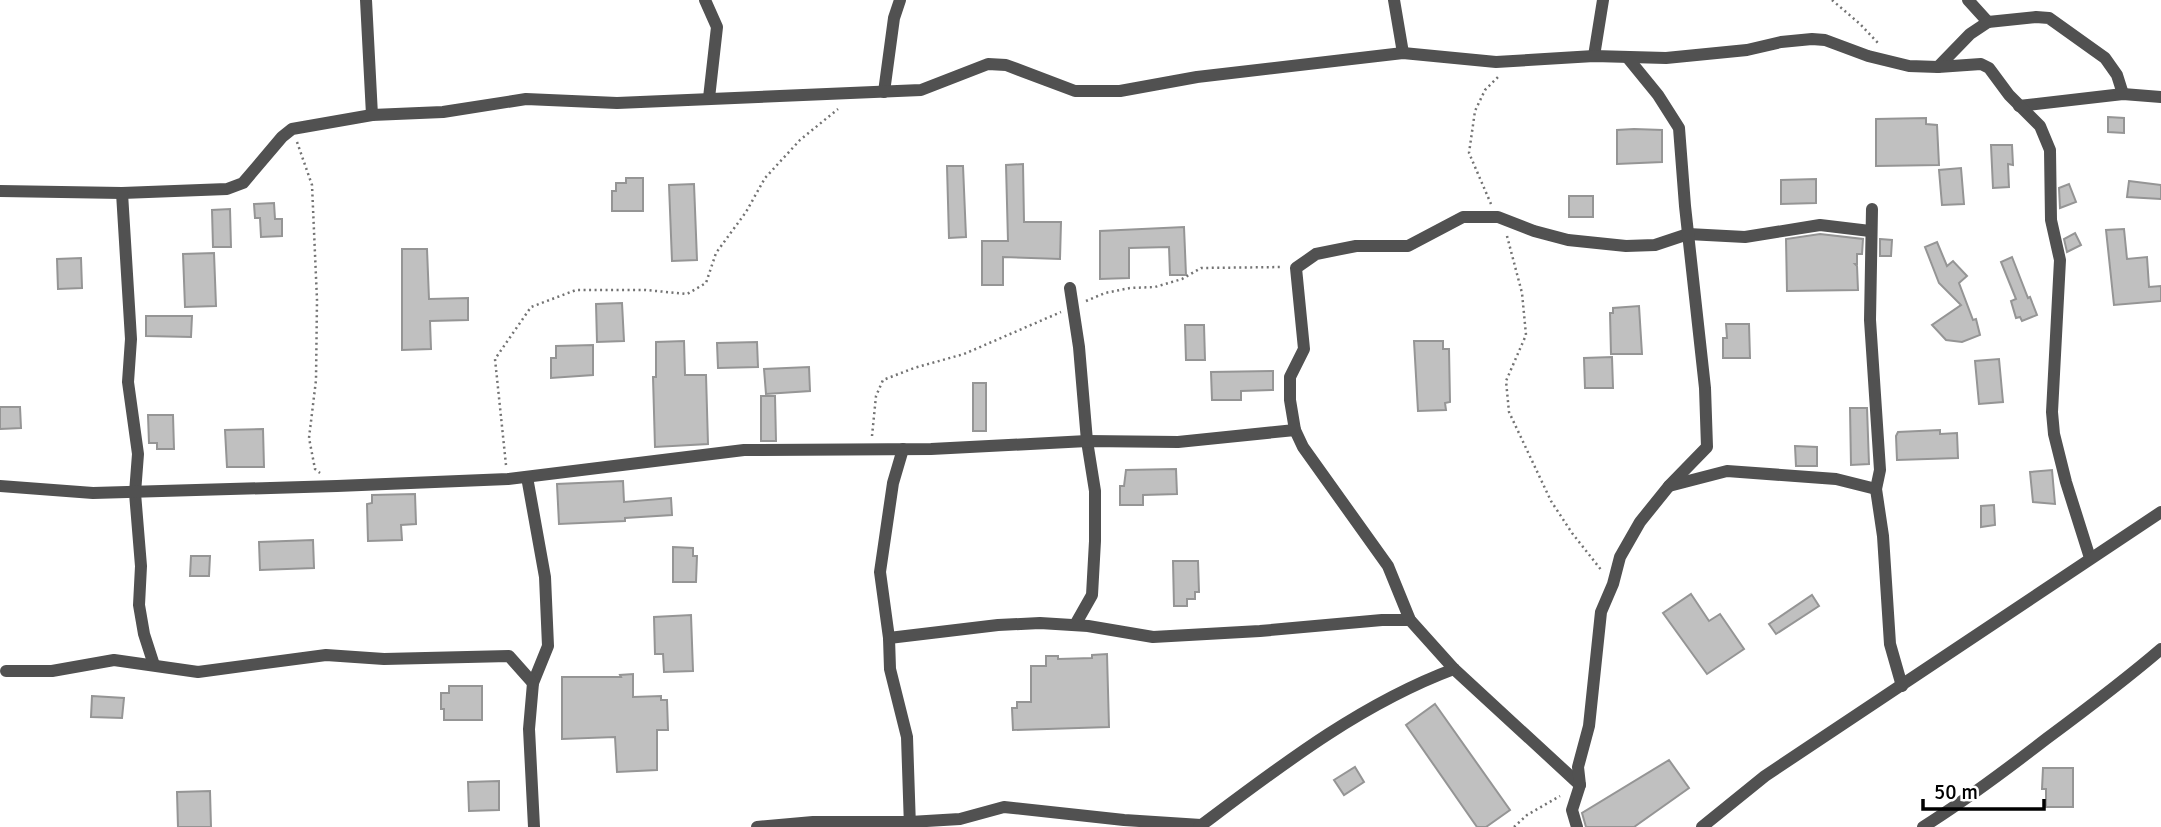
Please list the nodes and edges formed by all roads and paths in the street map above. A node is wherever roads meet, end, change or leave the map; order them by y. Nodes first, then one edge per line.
1 (366, 0) edge
2 (705, 0) edge
3 (900, 0) edge
4 (1394, 0) edge
5 (1603, 0) edge
6 (1832, 0) edge
7 (1968, 0) edge
8 (1988, 22) junction
9 (1878, 43) dead end
10 (1403, 53) junction
11 (1594, 56) junction
12 (1627, 57) junction
13 (1513, 62) junction
14 (1938, 67) junction
15 (884, 92) junction
16 (863, 93) junction
17 (2123, 94) junction
18 (2161, 97) edge
19 (709, 98) junction
20 (2019, 106) junction
21 (372, 115) junction
22 (292, 129) junction
23 (0, 191) edge
24 (122, 193) junction
25 (1872, 209) dead end
26 (1498, 216) junction
27 (1870, 231) junction
28 (1688, 234) junction
29 (1296, 268) junction
30 (1070, 288) dead end
31 (1073, 307) junction
32 (1295, 430) junction
33 (1087, 441) junction
34 (903, 449) junction
35 (871, 450) junction
36 (527, 477) junction
37 (508, 479) junction
38 (0, 485) edge
39 (337, 486) junction
40 (1668, 486) junction
41 (1876, 489) junction
42 (135, 493) junction
43 (2161, 512) edge
44 (2090, 558) junction
45 (1613, 584) junction
46 (1410, 620) junction
47 (1075, 625) junction
48 (889, 638) junction
49 (2161, 649) edge
50 (154, 665) junction
51 (1454, 669) junction
52 (6, 671) dead end
53 (533, 683) junction
54 (1902, 686) junction
55 (1580, 785) junction
56 (910, 824) edge
57 (1200, 826) edge
58 (534, 827) edge
59 (757, 827) edge
60 (1514, 827) edge
61 (1577, 827) edge
62 (1702, 827) edge
63 (1923, 827) edge

1 - 21 street
2 - 19 street
3 - 15 street
4 - 10 street
5 - 11 street
6 - 9 path
7 - 8 street
8 - 14 street
8 - 17 street
10 - 13 street
10 - 15 street
11 - 12 street
11 - 13 street
12 - 14 street
12 - 28 street
13 - 26 path
14 - 20 street
15 - 16 street
16 - 19 street
16 - 37 path
17 - 18 street
17 - 20 street
19 - 21 street
20 - 44 street
21 - 22 street
22 - 24 street
22 - 39 path
23 - 24 street
24 - 42 street
25 - 27 street
26 - 28 street
26 - 29 street
26 - 45 path
27 - 28 street
27 - 41 street
28 - 40 street
29 - 31 path
29 - 32 street
30 - 31 street
31 - 33 street
31 - 35 path
32 - 33 street
32 - 46 street
33 - 34 street
33 - 47 street
34 - 35 street
34 - 48 street
35 - 36 street
36 - 37 street
36 - 53 street
37 - 39 street
38 - 42 street
39 - 42 street
40 - 41 street
40 - 45 street
41 - 54 street
42 - 50 street
43 - 44 street
44 - 54 street
45 - 55 street
46 - 47 street
46 - 51 street
47 - 48 street
48 - 56 street
49 - 63 street
50 - 52 street
50 - 53 street
51 - 55 street
51 - 57 street
53 - 58 street
54 - 62 street
55 - 60 path
55 - 61 street
56 - 57 street
56 - 59 street

